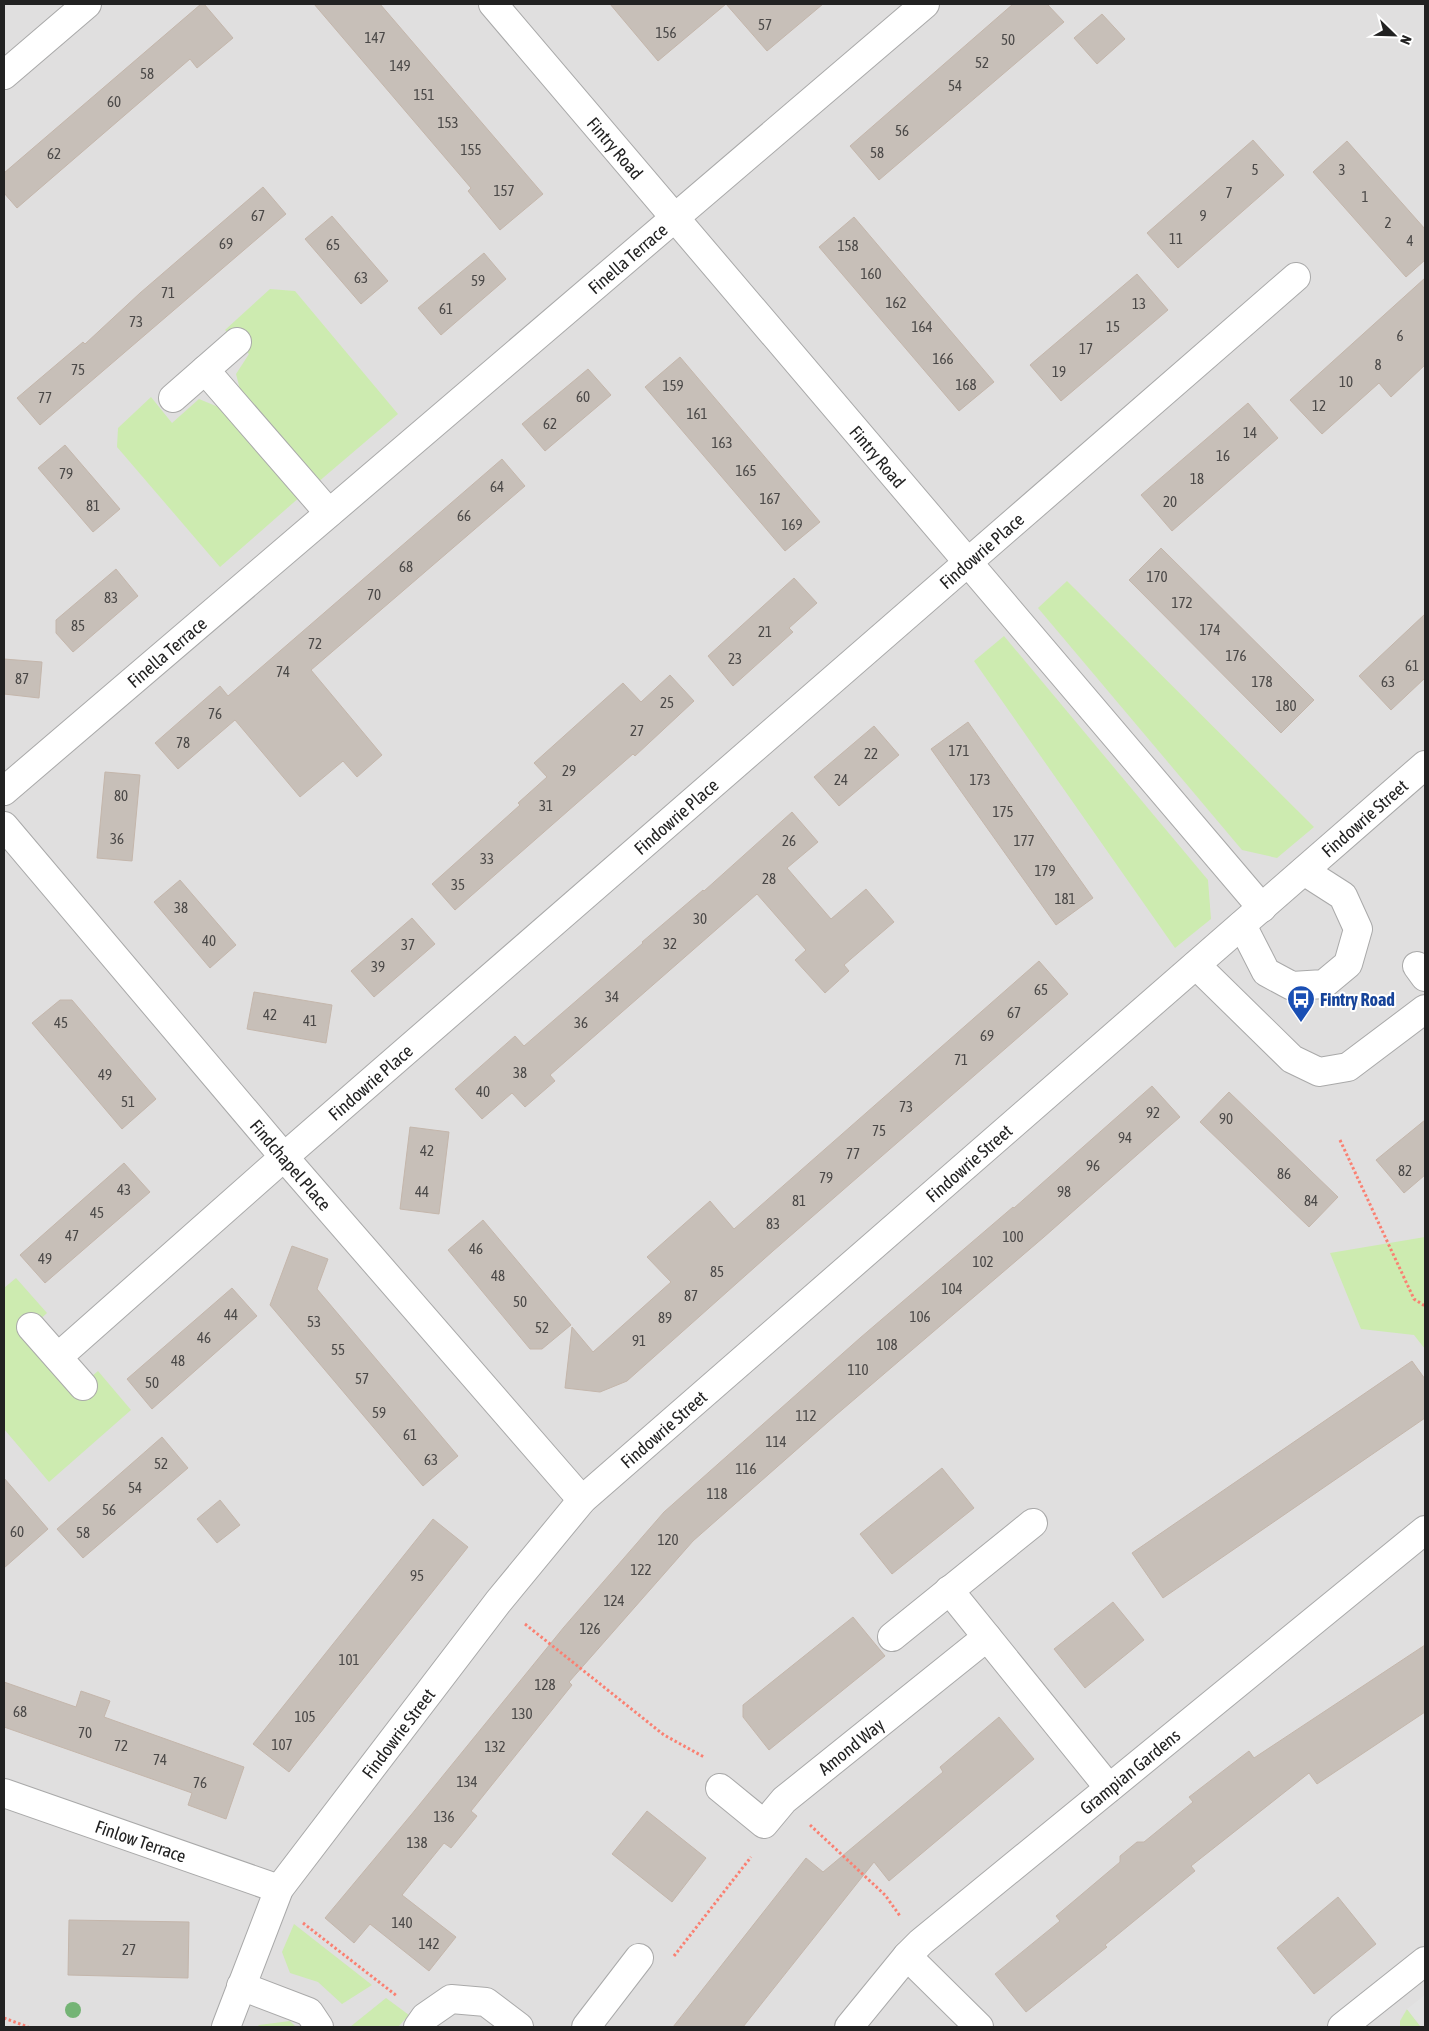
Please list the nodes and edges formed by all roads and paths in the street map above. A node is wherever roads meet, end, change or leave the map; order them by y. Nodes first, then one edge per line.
1 (87, 4) edge
2 (493, 4) edge
3 (925, 4) edge
4 (4, 75) edge
5 (675, 217) junction
6 (1296, 277) dead end
7 (237, 342) dead end
8 (205, 370) junction
9 (173, 398) dead end
10 (329, 513) junction
11 (969, 563) junction
12 (1425, 765) edge
13 (4, 791) edge
14 (4, 826) edge
15 (1304, 872) junction
16 (1252, 917) junction
17 (1196, 965) junction
18 (1425, 1009) edge
19 (1340, 1140) dead end
20 (284, 1157) junction
21 (1425, 1306) edge
22 (31, 1327) dead end
23 (58, 1357) junction
24 (83, 1386) dead end
25 (582, 1500) junction
26 (1032, 1523) dead end
27 (1425, 1530) edge
28 (949, 1590) junction
29 (892, 1637) dead end
30 (987, 1637) junction
31 (720, 1788) dead end
32 (1109, 1788) junction
33 (4, 1793) edge
34 (764, 1824) junction
35 (279, 1889) junction
36 (907, 1956) junction
37 (639, 1958) joint
38 (1425, 1961) edge
39 (241, 1986) junction
40 (4, 2018) edge
41 (422, 2022) edge
42 (1350, 2025) edge
43 (28, 2027) edge
44 (226, 2027) edge
45 (319, 2027) edge
46 (519, 2027) edge
47 (586, 2027) edge
48 (849, 2027) edge
49 (979, 2027) edge

1 - 4 street
2 - 5 street, Fintry Road
3 - 5 street, Finella Terrace
5 - 10 street, Finella Terrace
5 - 11 street, Fintry Road
6 - 11 street, Findowrie Place
7 - 8 street
8 - 9 street
8 - 10 street
10 - 13 street, Finella Terrace
11 - 16 street, Fintry Road
11 - 20 street, Findowrie Place
12 - 15 street, Findowrie Street
14 - 20 street, Findchapel Place
15 - 16 street, Findowrie Street
15 - 16 street, Findowrie Street
16 - 17 street, Findowrie Street
17 - 18 street
17 - 25 street, Findowrie Street
19 - 21 path
20 - 23 street, Findowrie Place
20 - 25 street, Findchapel Place
22 - 23 street
23 - 24 street
25 - 35 street, Findowrie Street
26 - 28 street
27 - 32 street, Grampian Gardens
28 - 29 street
28 - 30 street
30 - 32 street
30 - 34 street, Amond Way
31 - 34 street
32 - 36 street, Grampian Gardens
33 - 35 street, Finlow Terrace
34 - 37 path
35 - 39 street, Findowrie Street
35 - 41 path
36 - 48 street, Grampian Gardens
36 - 49 street
37 - 47 street
38 - 42 street
39 - 44 street, Findowrie Street
39 - 45 street
40 - 43 path
41 - 46 street

